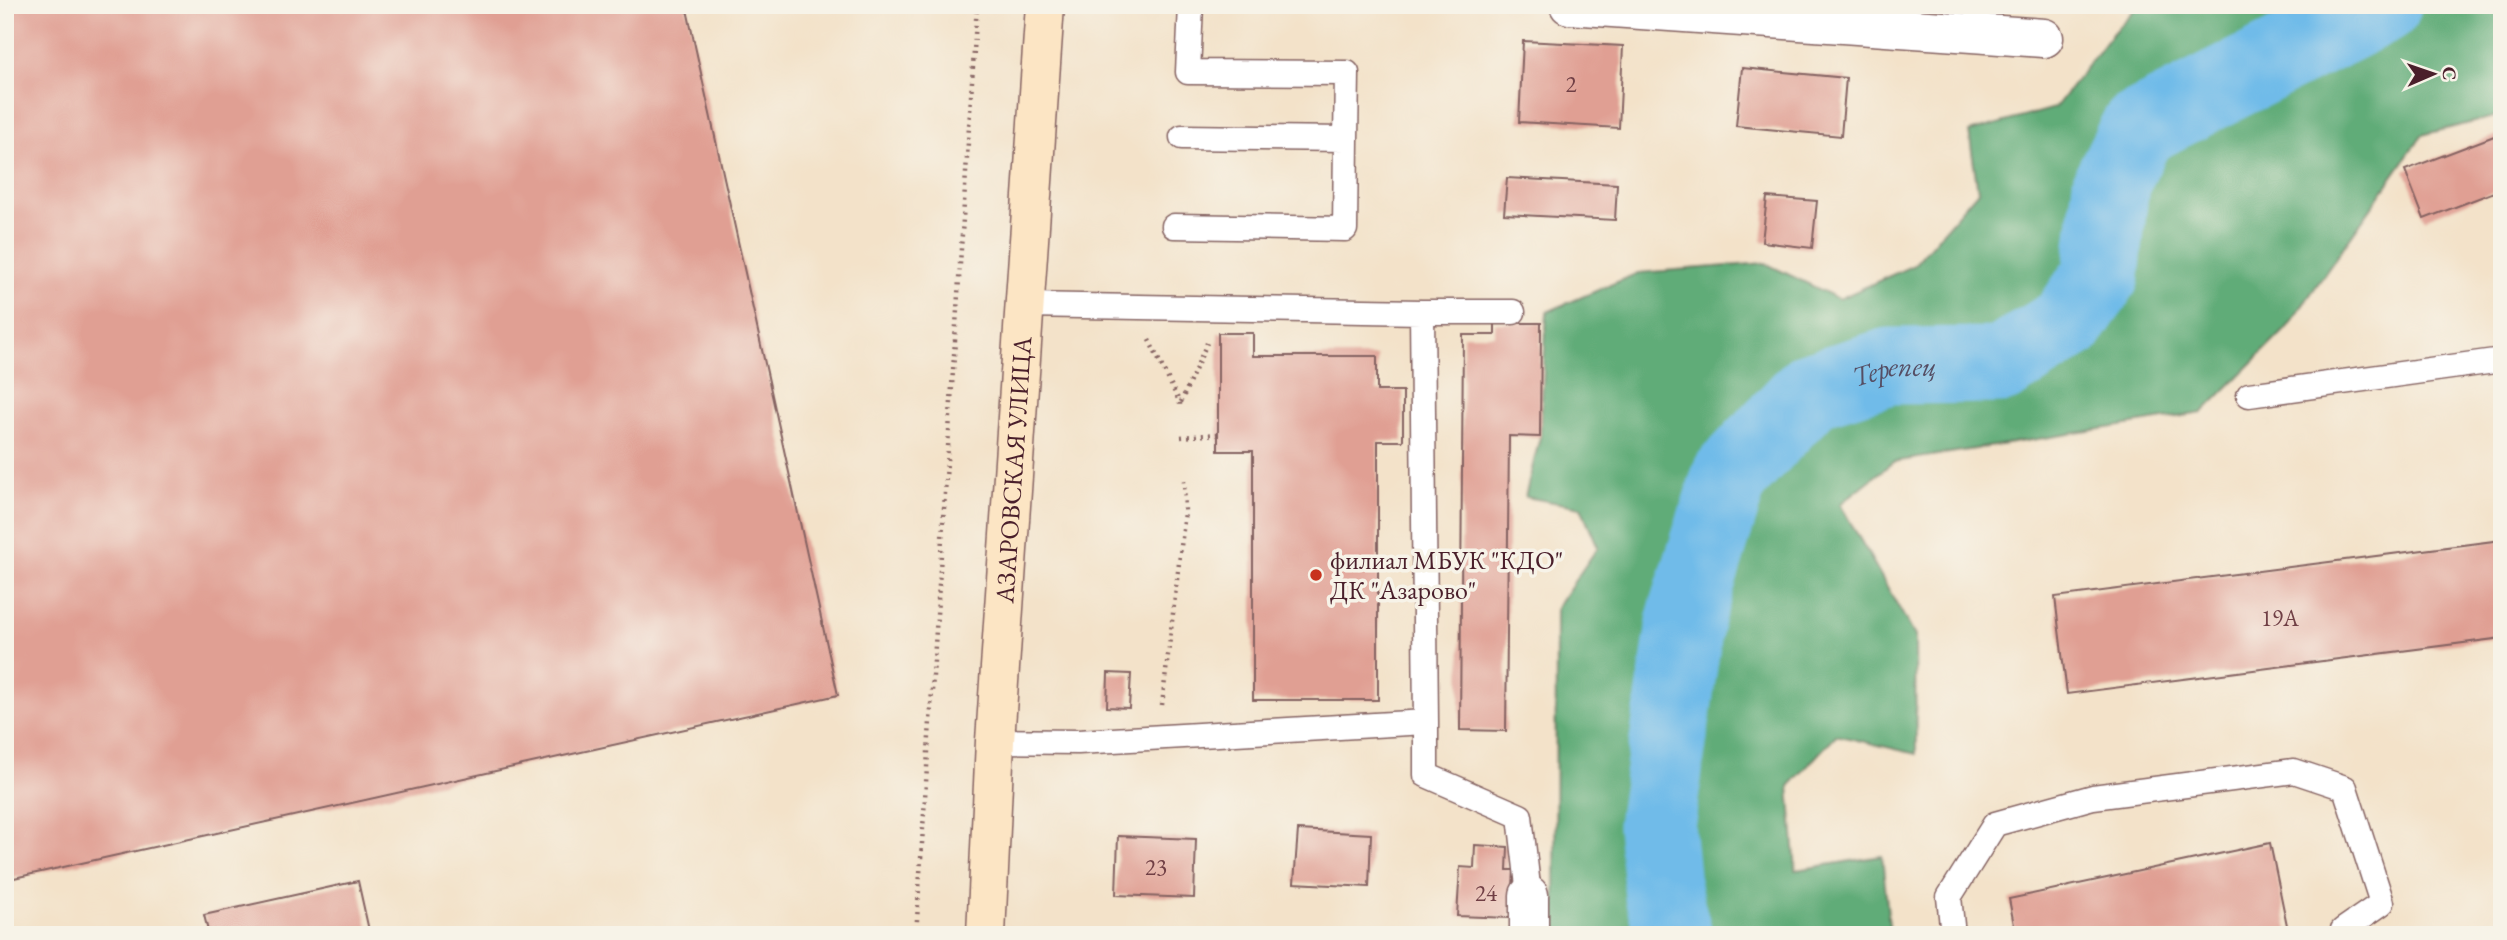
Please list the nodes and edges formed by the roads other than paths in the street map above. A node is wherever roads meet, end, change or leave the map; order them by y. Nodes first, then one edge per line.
1 (1045, 5) edge
2 (1191, 5) edge
3 (1569, 5) edge
4 (2044, 38) dead end
5 (1182, 137) dead end
6 (1346, 139) junction
7 (1174, 226) dead end
8 (1025, 305) junction
9 (1422, 312) junction
10 (1513, 312) dead end
11 (2502, 360) edge
12 (2249, 395) dead end
13 (1426, 722) junction
14 (995, 741) junction
15 (1530, 895) joint
16 (985, 935) edge
17 (1529, 935) edge
18 (1953, 935) edge
19 (2344, 935) edge

1 - 8 street, АЗАРОВСКАЯ УЛИЦА
2 - 6 lane
3 - 4 street
5 - 6 lane
6 - 7 lane
8 - 9 lane
8 - 14 street, АЗАРОВСКАЯ УЛИЦА
9 - 10 lane
9 - 13 lane
11 - 12 lane
13 - 14 lane
13 - 15 lane
14 - 16 street, АЗАРОВСКАЯ УЛИЦА
15 - 17 street
18 - 19 lane

